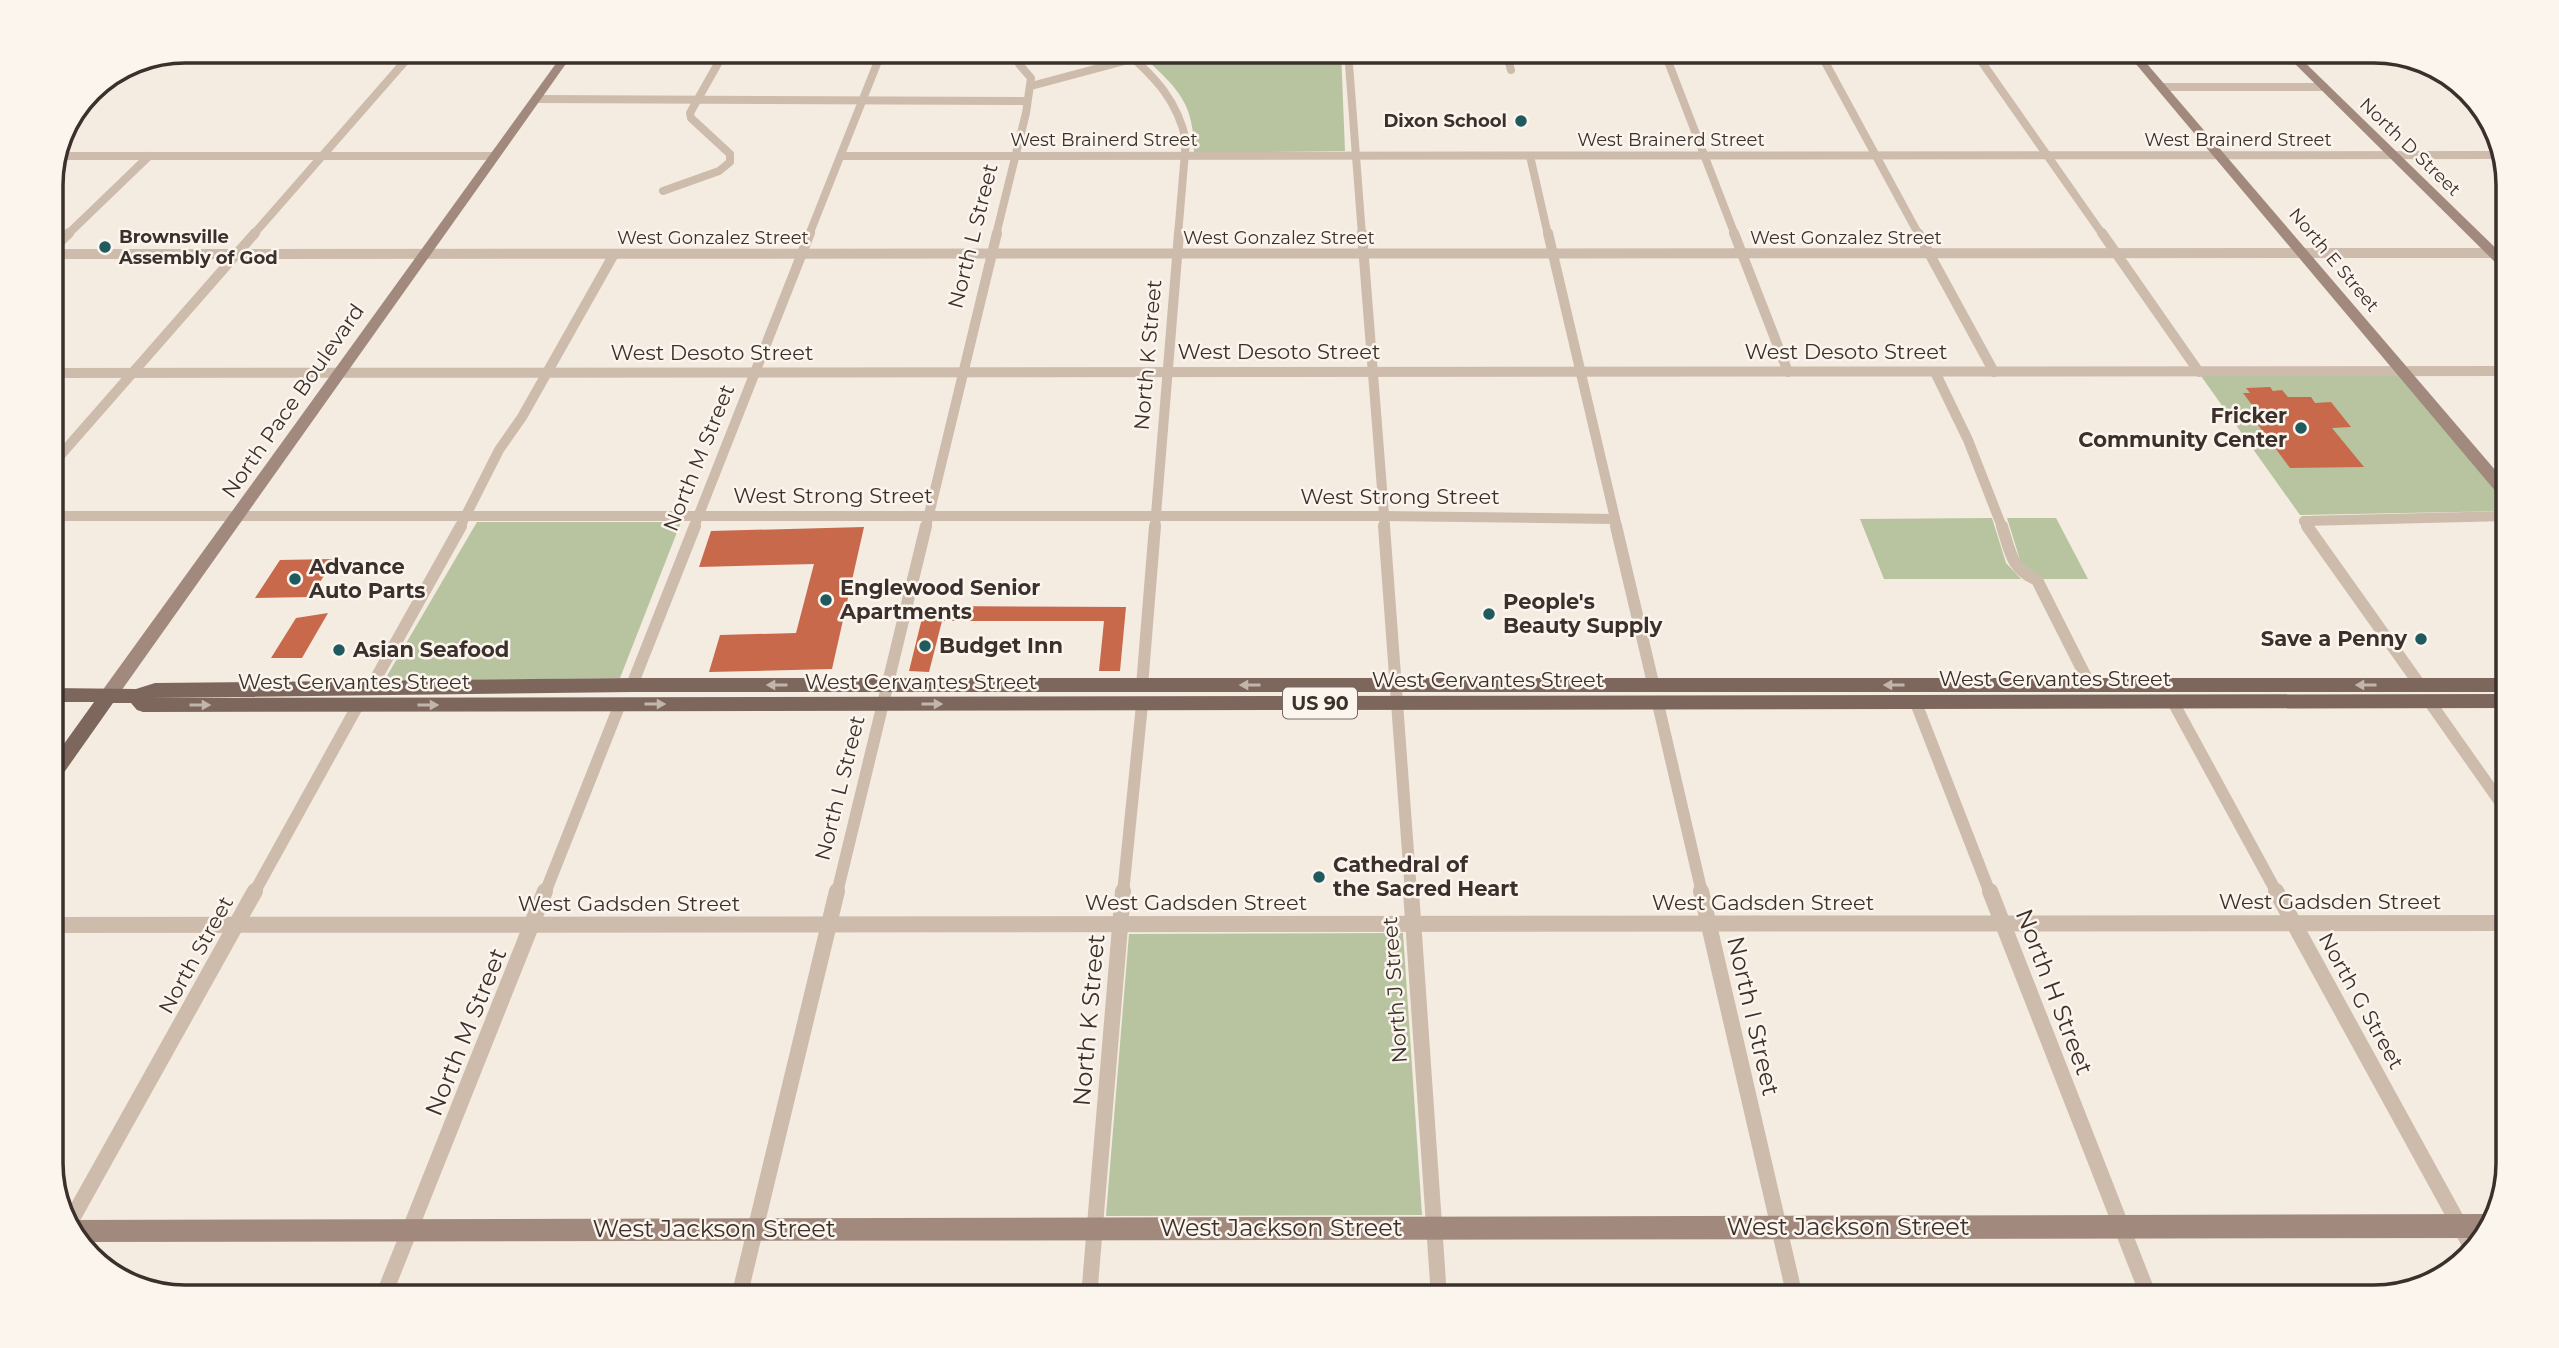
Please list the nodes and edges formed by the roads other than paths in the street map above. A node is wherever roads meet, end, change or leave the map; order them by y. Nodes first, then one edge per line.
1 (403, 63) edge
2 (562, 63) edge
3 (718, 63) edge
4 (878, 63) edge
5 (1019, 63) edge
6 (1116, 63) edge
7 (1140, 63) edge
8 (1349, 63) edge
9 (1509, 63) edge
10 (1669, 63) edge
11 (1826, 63) edge
12 (1982, 63) edge
13 (2140, 63) edge
14 (2299, 63) edge
15 (1511, 70) dead end
16 (1031, 86) junction
17 (2324, 87) junction
18 (2162, 88) junction
19 (536, 99) junction
20 (698, 99) junction
21 (863, 100) junction
22 (1027, 102) junction
23 (2492, 155) edge
24 (67, 156) edge
25 (149, 156) junction
26 (322, 156) junction
27 (495, 156) junction
28 (842, 156) junction
29 (1015, 156) junction
30 (1185, 156) junction
31 (1357, 156) junction
32 (1530, 156) junction
33 (1705, 156) junction
34 (1876, 156) junction
35 (2048, 156) junction
36 (2221, 156) junction
37 (2394, 156) junction
38 (663, 191) dead end
39 (63, 240) edge
40 (63, 252) edge
41 (2116, 253) junction
42 (2305, 253) junction
43 (2493, 253) junction
44 (236, 254) junction
45 (425, 254) junction
46 (614, 254) junction
47 (803, 254) junction
48 (990, 254) junction
49 (1178, 254) junction
50 (1364, 254) junction
51 (1552, 254) junction
52 (1743, 254) junction
53 (1929, 254) junction
54 (2496, 256) edge
55 (1580, 371) junction
56 (2402, 371) junction
57 (2496, 371) edge
58 (961, 372) junction
59 (1168, 372) junction
60 (1373, 372) junction
61 (1788, 372) junction
62 (1935, 372) junction
63 (1994, 372) junction
64 (2199, 372) junction
65 (63, 373) edge
66 (342, 373) junction
67 (547, 373) junction
68 (755, 373) junction
69 (131, 374) junction
70 (63, 452) edge
71 (2496, 481) edge
72 (63, 516) edge
73 (238, 516) junction
74 (467, 516) junction
75 (698, 516) junction
76 (927, 516) junction
77 (1155, 516) junction
78 (1382, 516) junction
79 (2496, 516) edge
80 (1614, 519) junction
81 (1653, 683) junction
82 (2090, 684) junction
83 (2292, 684) junction
84 (632, 685) junction
85 (1142, 685) junction
86 (2420, 685) junction
87 (2496, 685) edge
88 (887, 686) junction
89 (371, 687) junction
90 (1397, 694) junction
91 (63, 695) edge
92 (108, 696) junction
93 (136, 696) junction
94 (2429, 701) junction
95 (2496, 701) edge
96 (1916, 702) junction
97 (1968, 702) junction
98 (2173, 702) junction
99 (620, 704) junction
100 (882, 704) junction
101 (1658, 704) junction
102 (358, 705) junction
103 (1142, 705) junction
104 (63, 759) edge
105 (2496, 796) edge
106 (2003, 923) junction
107 (2294, 923) junction
108 (2496, 923) edge
109 (1120, 924) junction
110 (1412, 924) junction
111 (1708, 924) junction
112 (63, 925) edge
113 (237, 925) junction
114 (533, 925) junction
115 (829, 925) junction
116 (75, 1214) edge
117 (2460, 1226) junction
118 (2478, 1226) edge
119 (1778, 1227) junction
120 (2122, 1227) junction
121 (1094, 1228) junction
122 (1434, 1228) junction
123 (411, 1229) junction
124 (755, 1229) junction
125 (83, 1230) edge
126 (2468, 1240) edge
127 (388, 1285) edge
128 (742, 1285) edge
129 (1090, 1285) edge
130 (1438, 1285) edge
131 (1792, 1285) edge
132 (2144, 1285) edge

1 - 26 street
2 - 19 street, North Pace Boulevard
3 - 20 street
4 - 21 street, North M Street
5 - 16 street
6 - 16 street
7 - 30 street, North K Street
8 - 31 street, North J Street
9 - 15 street
10 - 33 street
11 - 34 street
12 - 35 street
13 - 18 street, North E Street
14 - 17 street, North D Street
16 - 22 street, North L Street
17 - 18 street
17 - 37 street, North D Street
18 - 36 street, North E Street
19 - 20 street
19 - 27 street, North Pace Boulevard
20 - 21 street
20 - 38 street
21 - 22 street
21 - 28 street, North M Street
22 - 29 street, North L Street
23 - 37 street, West Brainerd Street
24 - 25 street
25 - 26 street
25 - 39 street
26 - 27 street
26 - 44 street
27 - 45 street, North Pace Boulevard
28 - 29 street, West Brainerd Street
28 - 47 street, North M Street
29 - 30 street, West Brainerd Street
29 - 48 street, North L Street
30 - 31 street, West Brainerd Street
30 - 49 street, North K Street
31 - 32 street, West Brainerd Street
31 - 50 street, North J Street
32 - 33 street, West Brainerd Street
32 - 51 street
33 - 34 street, West Brainerd Street
33 - 52 street
34 - 35 street, West Brainerd Street
34 - 53 street
35 - 36 street, West Brainerd Street
35 - 41 street
36 - 37 street, West Brainerd Street
36 - 42 street, North E Street
37 - 43 street, North D Street
40 - 44 street, West Gonzalez Street
41 - 42 street, West Gonzalez Street
41 - 53 street, West Gonzalez Street
41 - 64 street
42 - 43 street, West Gonzalez Street
42 - 56 street, North E Street
43 - 54 street, North D Street
44 - 45 street, West Gonzalez Street
44 - 69 street
45 - 46 street, West Gonzalez Street
45 - 66 street, North Pace Boulevard
46 - 47 street, West Gonzalez Street
46 - 67 street
47 - 48 street, West Gonzalez Street
47 - 68 street, North M Street
48 - 49 street, West Gonzalez Street
48 - 58 street, North L Street
49 - 50 street, West Gonzalez Street
49 - 59 street, North K Street
50 - 51 street, West Gonzalez Street
50 - 60 street, North J Street
51 - 52 street, West Gonzalez Street
51 - 55 street
52 - 53 street, West Gonzalez Street
52 - 61 street
53 - 63 street
55 - 60 street, West Desoto Street
55 - 61 street, West Desoto Street
55 - 80 street
56 - 57 street, West Desoto Street
56 - 64 street, West Desoto Street
56 - 71 street, North E Street
58 - 59 street, West Desoto Street
58 - 68 street, West Desoto Street
58 - 76 street, North L Street
59 - 60 street, West Desoto Street
59 - 77 street, North K Street
60 - 78 street, North J Street
61 - 62 street, West Desoto Street
62 - 63 street, West Desoto Street
62 - 82 street
63 - 64 street, West Desoto Street
65 - 69 street, West Desoto Street
66 - 67 street, West Desoto Street
66 - 69 street, West Desoto Street
66 - 73 street, North Pace Boulevard
67 - 68 street, West Desoto Street
67 - 74 street
68 - 75 street, North M Street
69 - 70 street
72 - 73 street, West Strong Street
73 - 74 street, West Strong Street
73 - 92 street, North Pace Boulevard
74 - 75 street, West Strong Street
74 - 89 street
75 - 76 street, West Strong Street
75 - 84 street, North M Street
76 - 77 street, West Strong Street
76 - 88 street, North L Street
77 - 78 street, West Strong Street
77 - 85 street, North K Street
78 - 80 street, West Strong Street
78 - 90 street, North J Street
79 - 86 street
80 - 81 street
82 -> 81 main road, West Cervantes Street / US 90
81 - 90 main road, West Cervantes Street / US 90
82 - 83 main road, West Cervantes Street / US 90
82 - 97 main road
86 -> 83 main road, West Cervantes Street / US 90
83 - 98 main road
88 -> 84 main road, West Cervantes Street / US 90
84 - 89 main road, West Cervantes Street / US 90
85 - 88 main road, West Cervantes Street / US 90
90 -> 85 main road, West Cervantes Street / US 90
86 - 87 main road, West Cervantes Street / US 90
88 - 100 street, North L Street
89 - 93 main road, West Cervantes Street / US 90
90 - 101 main road, West Cervantes Street / US 90
90 - 103 main road, West Cervantes Street / US 90
90 - 110 street, North J Street
91 - 92 main road, West Cervantes Street / US 90
92 - 93 main road, West Cervantes Street / US 90
92 - 104 main road, North Pace Boulevard
93 -> 102 main road, West Cervantes Street / US 90
94 - 95 main road, West Cervantes Street / US 90
94 - 98 main road, West Cervantes Street / US 90
94 - 105 street
96 - 97 main road, West Cervantes Street / US 90
96 - 101 main road, West Cervantes Street / US 90
96 - 106 street, North H Street
97 - 98 main road, West Cervantes Street / US 90
98 - 107 street, North G Street
99 -> 100 main road, West Cervantes Street / US 90
102 -> 99 main road, West Cervantes Street / US 90
99 - 114 street, North M Street
100 -> 103 main road, West Cervantes Street / US 90
100 - 115 street, North L Street
101 - 111 street, North I Street
102 - 113 street, North Street
103 - 109 street, North K Street
106 - 107 street, West Gadsden Street
106 - 111 street, West Gadsden Street
106 - 120 street, North H Street
107 - 108 street, West Gadsden Street
107 - 117 street, North G Street
109 - 110 street, West Gadsden Street
109 - 115 street, West Gadsden Street
109 - 121 street, North K Street
110 - 111 street, West Gadsden Street
110 - 122 street, North J Street
111 - 119 street, North I Street
112 - 113 street, West Gadsden Street
113 - 114 street, West Gadsden Street
113 - 116 street, North Street
114 - 115 street, West Gadsden Street
114 - 123 street, North M Street
115 - 124 street, North L Street
117 - 118 street, West Jackson Street
117 - 120 street, West Jackson Street
117 - 126 street, North G Street
119 - 120 street, West Jackson Street
119 - 122 street, West Jackson Street
119 - 131 street, North I Street
120 - 132 street, North H Street
121 - 122 street, West Jackson Street
121 - 124 street, West Jackson Street
121 - 129 street, North K Street
122 - 130 street, North J Street
123 - 124 street, West Jackson Street
123 - 125 street, West Jackson Street
123 - 127 street, North M Street
124 - 128 street, North L Street

